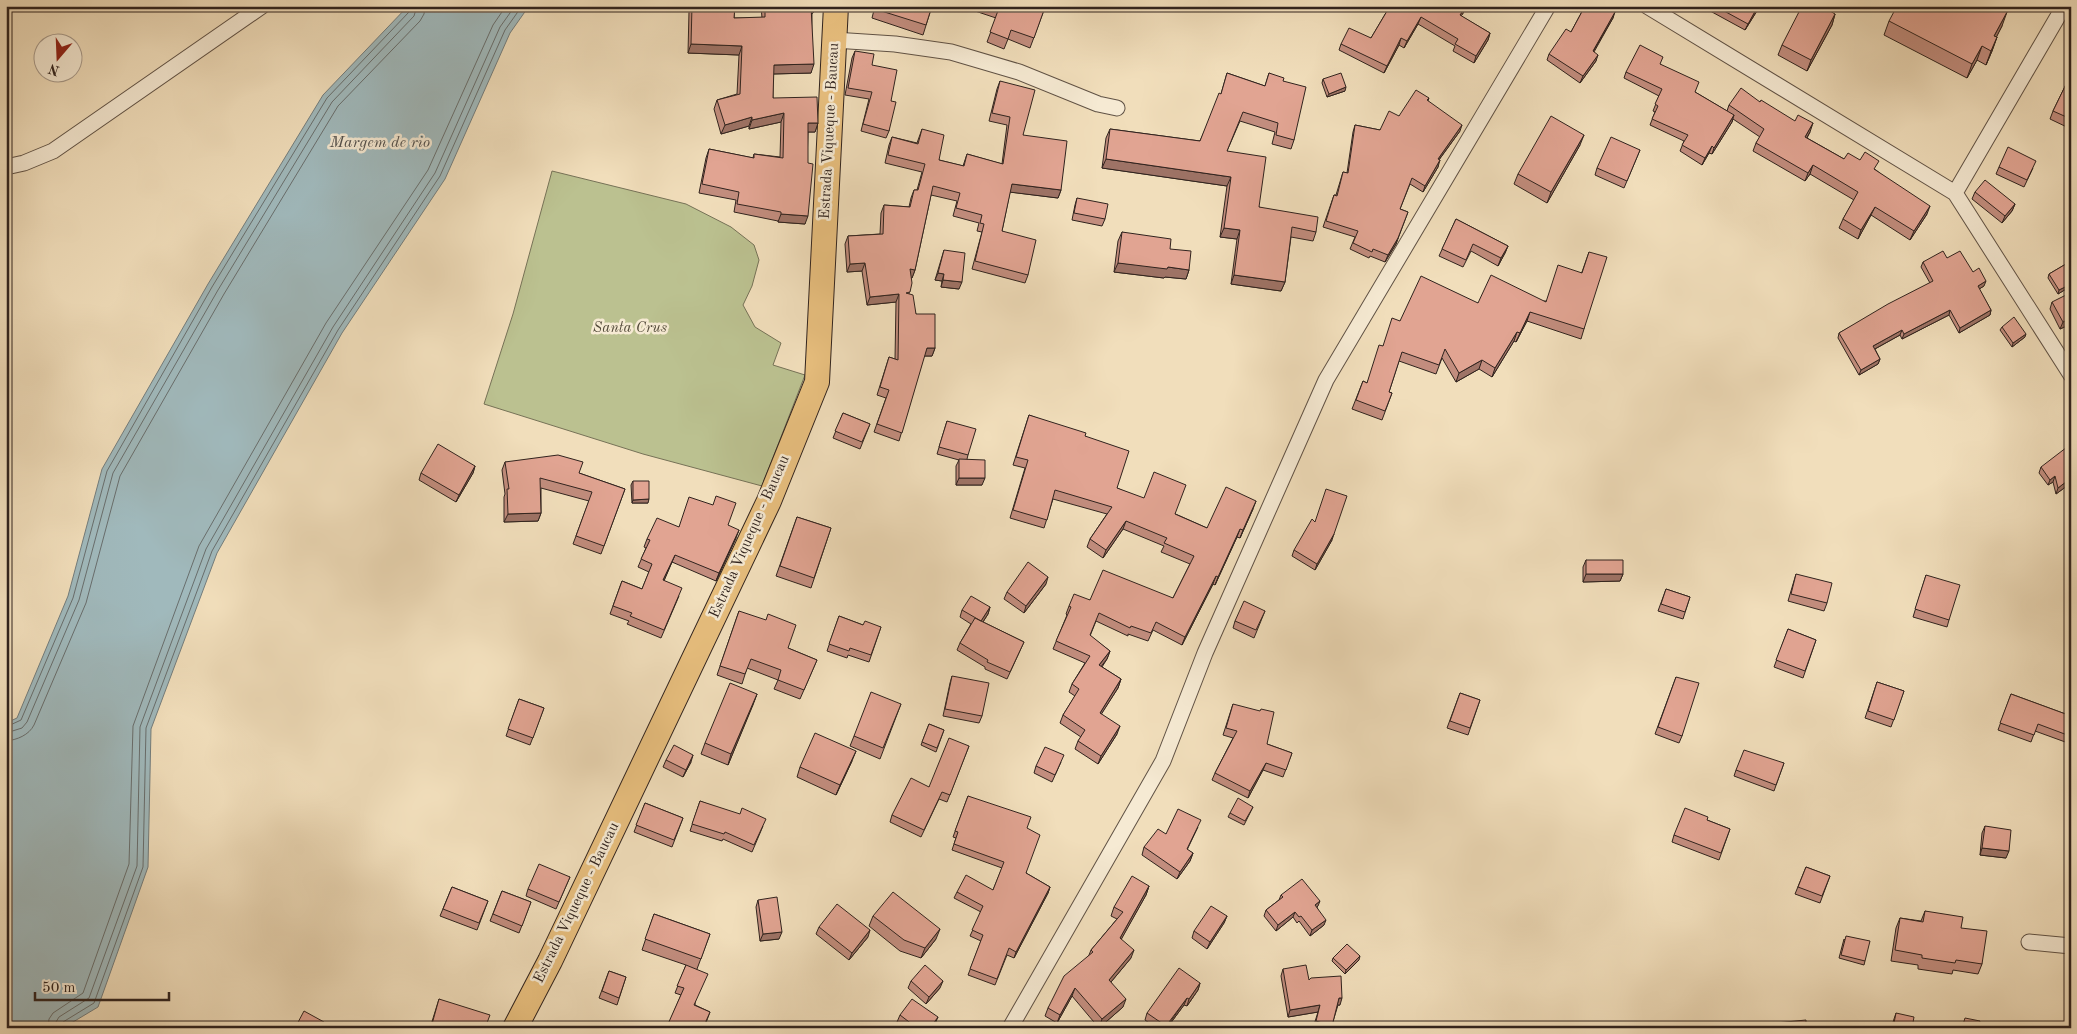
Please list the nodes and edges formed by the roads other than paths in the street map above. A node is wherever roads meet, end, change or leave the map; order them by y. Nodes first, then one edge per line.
1 (262, 6) edge
2 (836, 6) edge
3 (1548, 6) edge
4 (1646, 6) edge
5 (2064, 6) edge
6 (834, 40) junction
7 (1117, 108) dead end
8 (6, 166) edge
9 (1955, 193) junction
10 (2071, 375) edge
11 (2029, 942) dead end
12 (2071, 946) edge
13 (515, 1028) edge
14 (1010, 1028) edge

1 - 8 street
2 - 6 main road, Estrada Viqueque - Baucau
3 - 14 street
4 - 9 street
5 - 9 street
6 - 7 street
6 - 13 main road, Estrada Viqueque - Baucau
9 - 10 street
11 - 12 street

